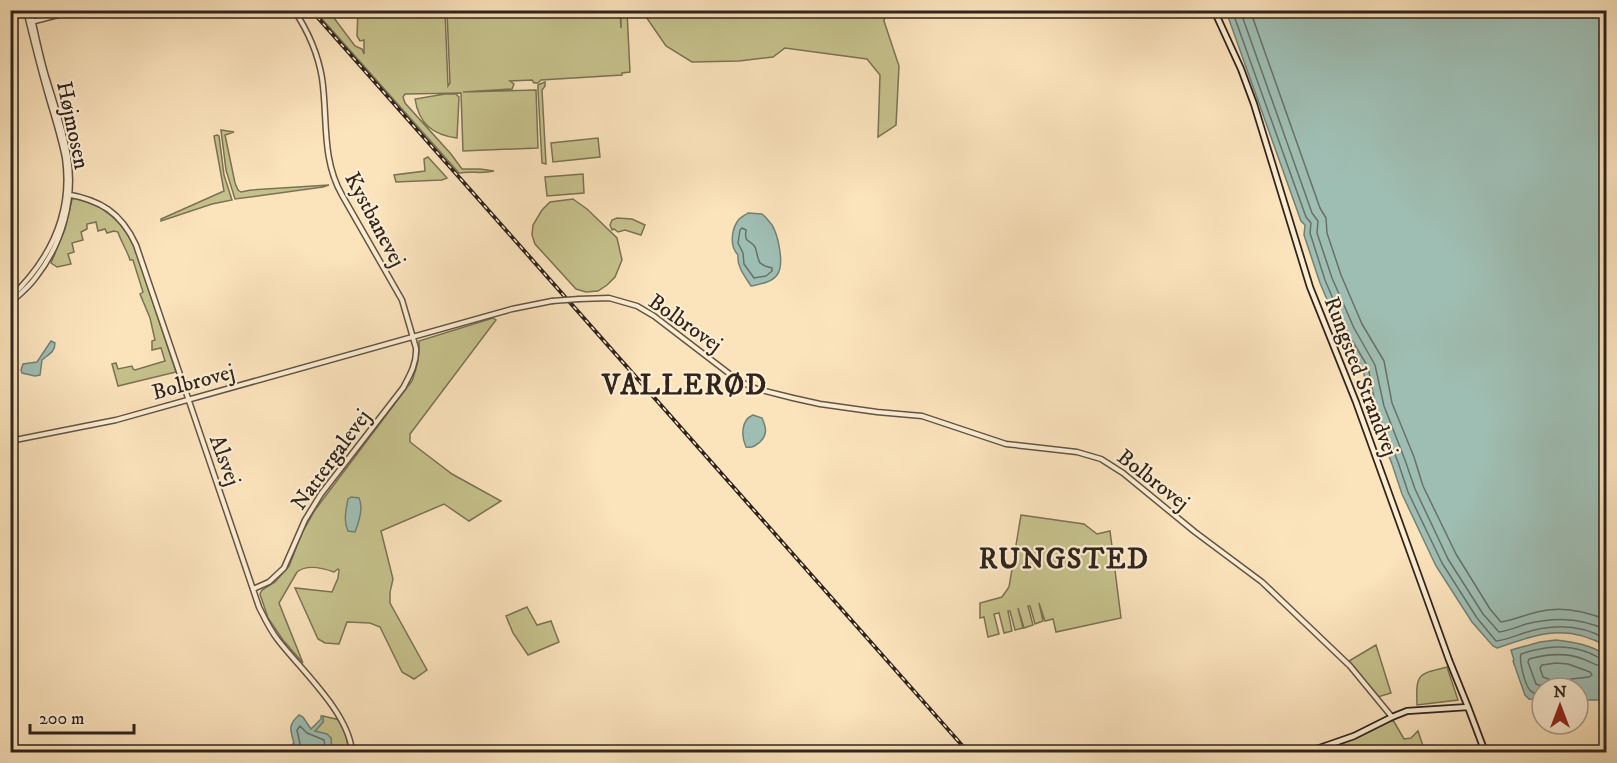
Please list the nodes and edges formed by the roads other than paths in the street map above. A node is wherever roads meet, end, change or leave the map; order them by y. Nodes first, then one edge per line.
1 (28, 10) edge
2 (77, 10) edge
3 (294, 10) edge
4 (1214, 10) edge
5 (31, 22) junction
6 (67, 194) junction
7 (10, 298) edge
8 (10, 303) edge
9 (413, 337) junction
10 (188, 400) junction
11 (10, 441) edge
12 (253, 589) junction
13 (1468, 707) junction
14 (1392, 717) junction
15 (352, 753) edge
16 (1308, 753) edge
17 (1485, 753) edge

1 - 5 street, Højmosen
2 - 5 street
3 - 9 street, Kystbanevej
4 - 13 main road, Rungsted Strandvej
5 - 6 street, Højmosen
6 - 7 street, Højmosen
6 - 8 street, Højmosen
6 - 10 street, Alsvej
9 - 10 street, Bolbrovej
9 - 12 street, Nattergalevej
9 - 14 street, Bolbrovej, bridge
10 - 11 street, Bolbrovej
10 - 12 street, Alsvej
12 - 15 street, Alsvej
13 - 14 main road
13 - 17 main road, Rungsted Strandvej
14 - 16 main road

